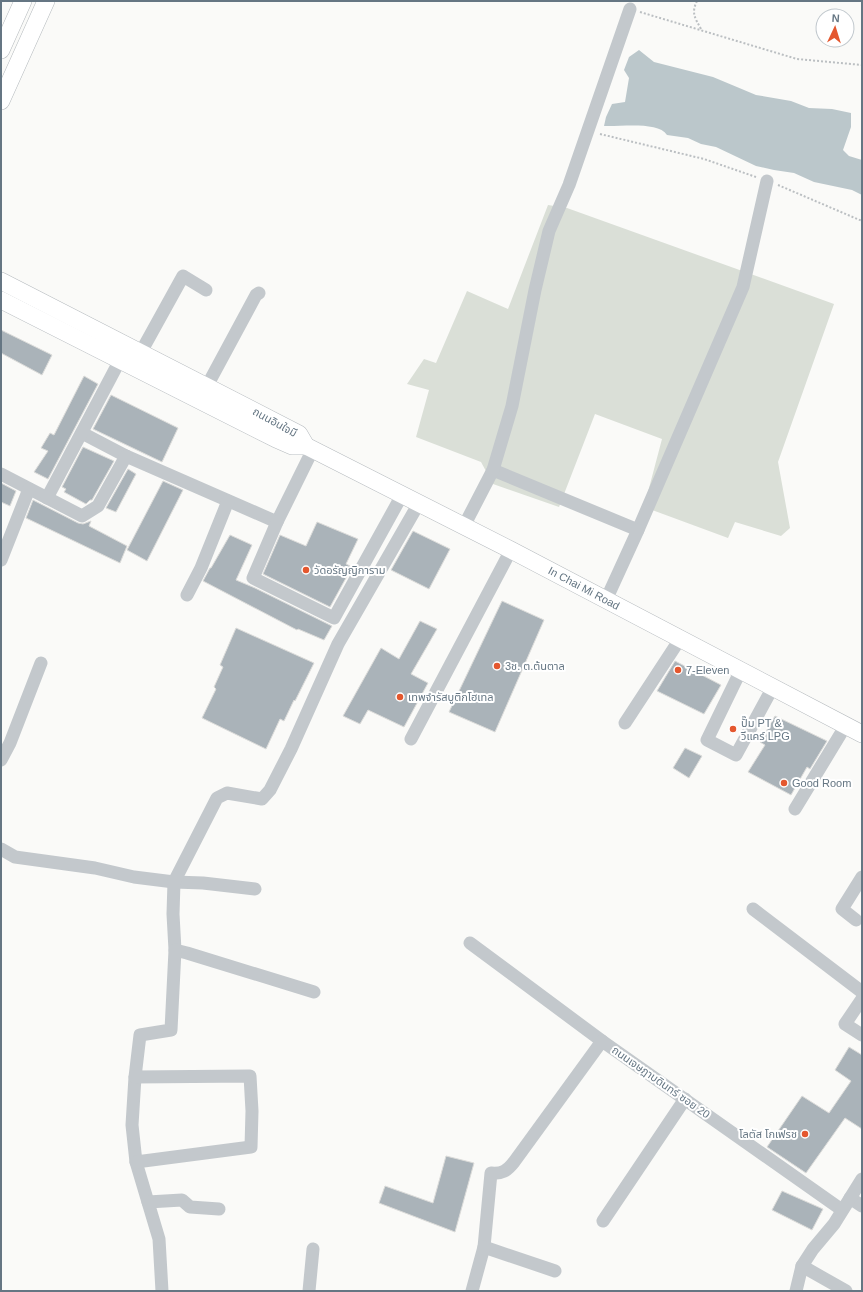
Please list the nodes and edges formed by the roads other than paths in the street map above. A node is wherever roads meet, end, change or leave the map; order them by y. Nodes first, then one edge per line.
1 (23, 1) edge
2 (46, 1) edge
3 (630, 9) road end
4 (1, 50) edge
5 (1, 101) edge
6 (767, 181) road end
7 (1, 281) edge
8 (206, 290) dead end
9 (259, 293) dead end
10 (1, 300) edge
11 (141, 352) junction
12 (120, 360) junction
13 (208, 386) junction
14 (82, 432) junction
15 (309, 448) junction
16 (126, 456) junction
17 (493, 470) junction
18 (1, 474) edge
19 (29, 489) junction
20 (402, 495) junction
21 (47, 498) junction
22 (228, 502) junction
23 (419, 503) junction
24 (277, 522) junction
25 (464, 526) junction
26 (638, 530) junction
27 (511, 550) junction
28 (1, 560) edge
29 (186, 595) dead end
30 (606, 600) junction
31 (680, 639) junction
32 (41, 663) dead end
33 (741, 670) junction
34 (771, 686) junction
35 (625, 723) dead end
36 (846, 725) junction
37 (862, 734) edge
38 (411, 739) dead end
39 (1, 760) edge
40 (795, 809) dead end
41 (1, 849) edge
42 (862, 876) edge
43 (174, 882) junction
44 (255, 889) dead end
45 (753, 909) dead end
46 (856, 920) dead end
47 (470, 943) dead end
48 (175, 950) junction
49 (314, 992) dead end
50 (862, 992) edge
51 (862, 999) edge
52 (862, 1035) edge
53 (602, 1041) junction
54 (135, 1077) junction
55 (685, 1099) junction
56 (136, 1162) junction
57 (862, 1179) edge
58 (850, 1198) junction
59 (148, 1202) junction
60 (862, 1206) edge
61 (219, 1209) dead end
62 (842, 1210) junction
63 (603, 1221) dead end
64 (484, 1247) junction
65 (313, 1249) dead end
66 (802, 1266) junction
67 (554, 1271) dead end
68 (162, 1291) edge
69 (308, 1291) edge
70 (472, 1291) edge
71 (796, 1291) edge
72 (846, 1291) edge

1 - 4 main road
2 - 5 main road
3 - 17 street
6 - 26 street
7 - 11 main road, ถนนอินใจมี
8 - 11 street
9 - 13 street
10 - 12 main road, ถนนอินใจมี
11 - 13 main road, ถนนอินใจมี
12 - 14 street
12 - 15 main road, ถนนอินใจมี
13 - 15 main road, ถนนอินใจมี
14 - 16 street
14 - 21 street
15 - 20 main road, In Chai Mi Road
15 - 24 street
16 - 21 street
16 - 22 street
17 - 25 street
17 - 26 street
18 - 19 street
19 - 21 street
19 - 28 street
20 - 23 main road, In Chai Mi Road
20 - 24 street
22 - 24 street
22 - 29 street
23 - 25 main road, In Chai Mi Road
23 - 43 street
25 - 27 main road, In Chai Mi Road
26 - 30 street
27 - 30 main road, In Chai Mi Road
27 - 38 street
30 - 31 main road, In Chai Mi Road
31 - 33 main road, In Chai Mi Road
31 - 35 street
32 - 39 street
33 - 34 main road, In Chai Mi Road
33 - 34 street
34 - 36 main road, In Chai Mi Road
36 - 37 main road, In Chai Mi Road
36 - 40 street
41 - 43 street
42 - 46 street
43 - 44 street
43 - 48 street
45 - 50 street
47 - 53 street
48 - 49 street
48 - 54 street
51 - 52 street
53 - 55 street, ถนนเจษฎาบดินทร์ ซอย 20
53 - 64 street, ถนนเจษฎาบดินทร์ ซอย 20
54 - 56 street
54 - 56 street
55 - 62 street, ถนนเจษฎาบดินทร์ ซอย 20
55 - 63 street
56 - 59 street
57 - 58 street
58 - 60 street
58 - 62 street
59 - 61 street
59 - 68 street
62 - 66 street
64 - 67 street
64 - 70 street
65 - 69 street
66 - 71 street
66 - 72 street

